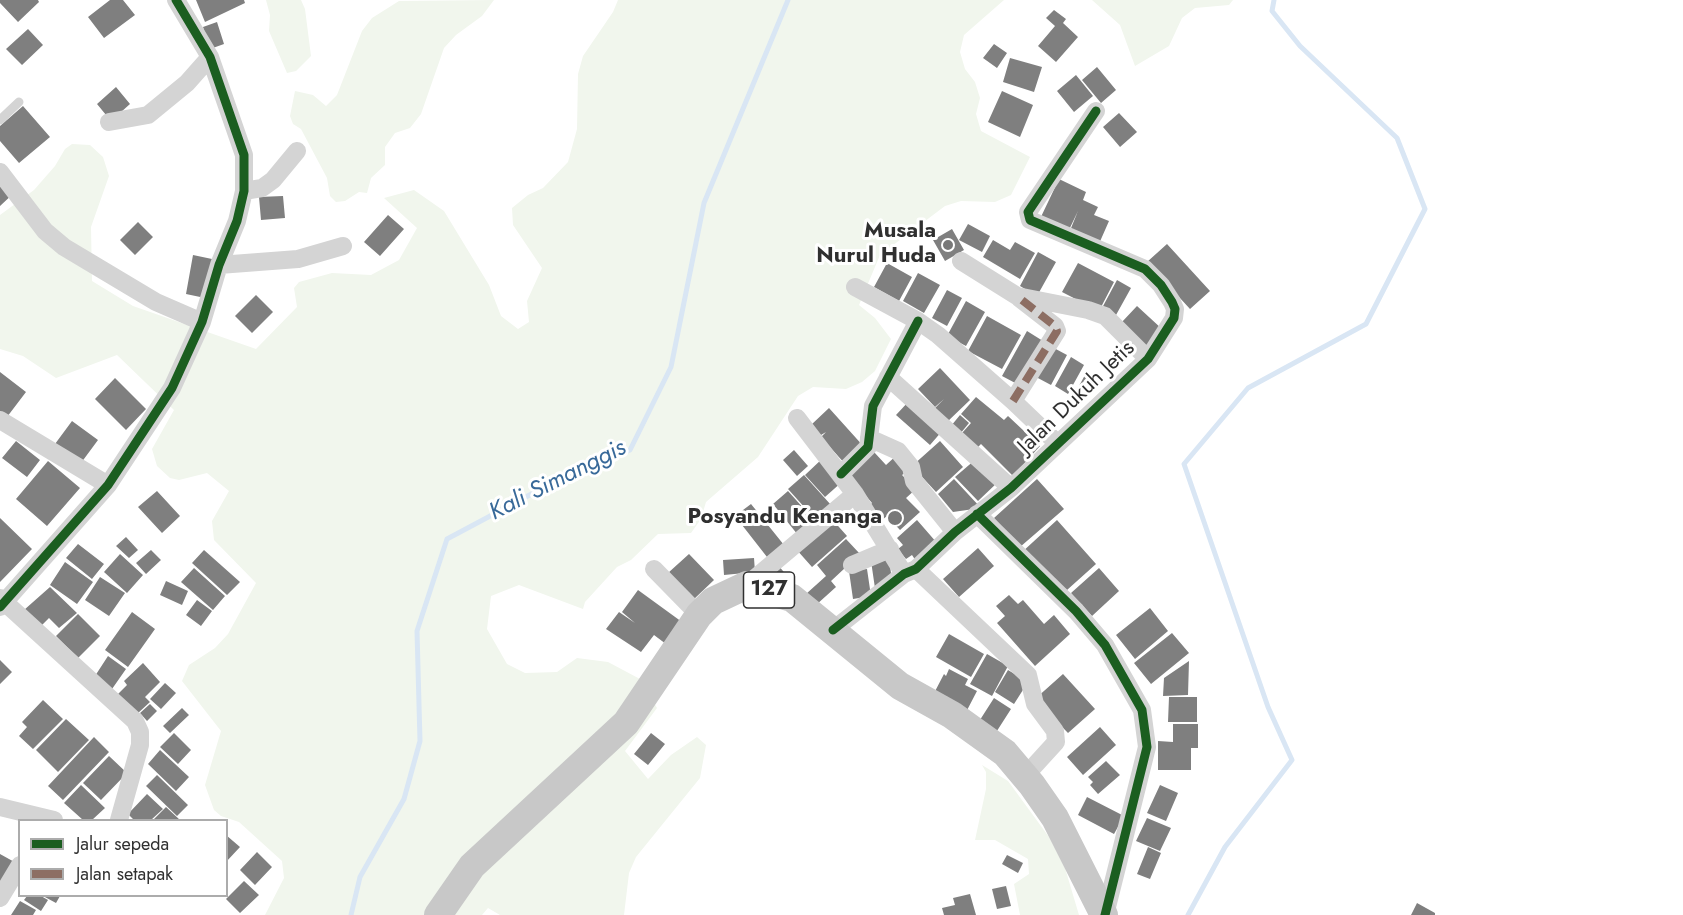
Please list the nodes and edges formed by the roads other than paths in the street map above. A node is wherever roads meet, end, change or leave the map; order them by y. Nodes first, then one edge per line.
1 (176, 0) edge
2 (210, 57) junction
3 (19, 102) dead end
4 (1095, 111) dead end
5 (0, 120) edge
6 (109, 122) dead end
7 (297, 151) dead end
8 (0, 172) edge
9 (244, 191) junction
10 (343, 246) dead end
11 (961, 261) dead end
12 (219, 265) junction
13 (855, 287) dead end
14 (1017, 296) junction
15 (918, 321) junction
16 (202, 322) junction
17 (1148, 359) junction
18 (888, 377) junction
19 (1013, 400) junction
20 (797, 418) dead end
21 (0, 420) edge
22 (868, 438) junction
23 (1057, 443) junction
24 (841, 474) junction
25 (108, 485) junction
26 (1011, 488) junction
27 (855, 494) junction
28 (977, 514) junction
29 (955, 532) junction
30 (890, 549) junction
31 (852, 565) dead end
32 (654, 569) dead end
33 (910, 572) junction
34 (747, 585) junction
35 (1, 602) edge
36 (699, 615) junction
37 (833, 630) junction
38 (1025, 776) junction
39 (0, 807) edge
40 (50, 819) edge
41 (118, 819) edge
42 (18, 868) edge
43 (0, 898) edge
44 (438, 915) edge
45 (1104, 915) edge

1 - 2 street
2 - 6 street
2 - 9 street
3 - 5 lane
4 - 17 street, Jalan Dukuh Jetis
7 - 9 street
8 - 16 street
9 - 12 street
10 - 12 street
11 - 14 street, Jalan Dukuh Jetis
12 - 16 street
13 - 15 street, Jalan Dukuh Jetis
14 - 17 street, Jalan Dukuh Jetis
14 - 19 street
15 - 18 street
15 - 19 street, Jalan Dukuh Jetis
16 - 25 street
17 - 23 street, Jalan Dukuh Jetis
18 - 22 street
18 - 26 street
19 - 23 street, Jalan Dukuh Jetis
20 - 24 street
21 - 25 street
22 - 24 street
22 - 29 street
23 - 26 street, Jalan Dukuh Jetis
24 - 27 street
25 - 35 street
26 - 28 street, Jalan Dukuh Jetis
27 - 30 street
27 - 34 street
28 - 29 street, Jalan Dukuh Jetis
28 - 45 street
29 - 33 street, Jalan Dukuh Jetis
30 - 31 street
30 - 33 street
32 - 36 street
33 - 37 street, Jalan Dukuh Jetis
33 - 38 street
34 - 36 main road, 127
34 - 37 main road, 127
35 - 41 street
36 - 44 main road, 127
37 - 38 main road, 127
38 - 45 main road, 127
39 - 40 street
42 - 43 street

